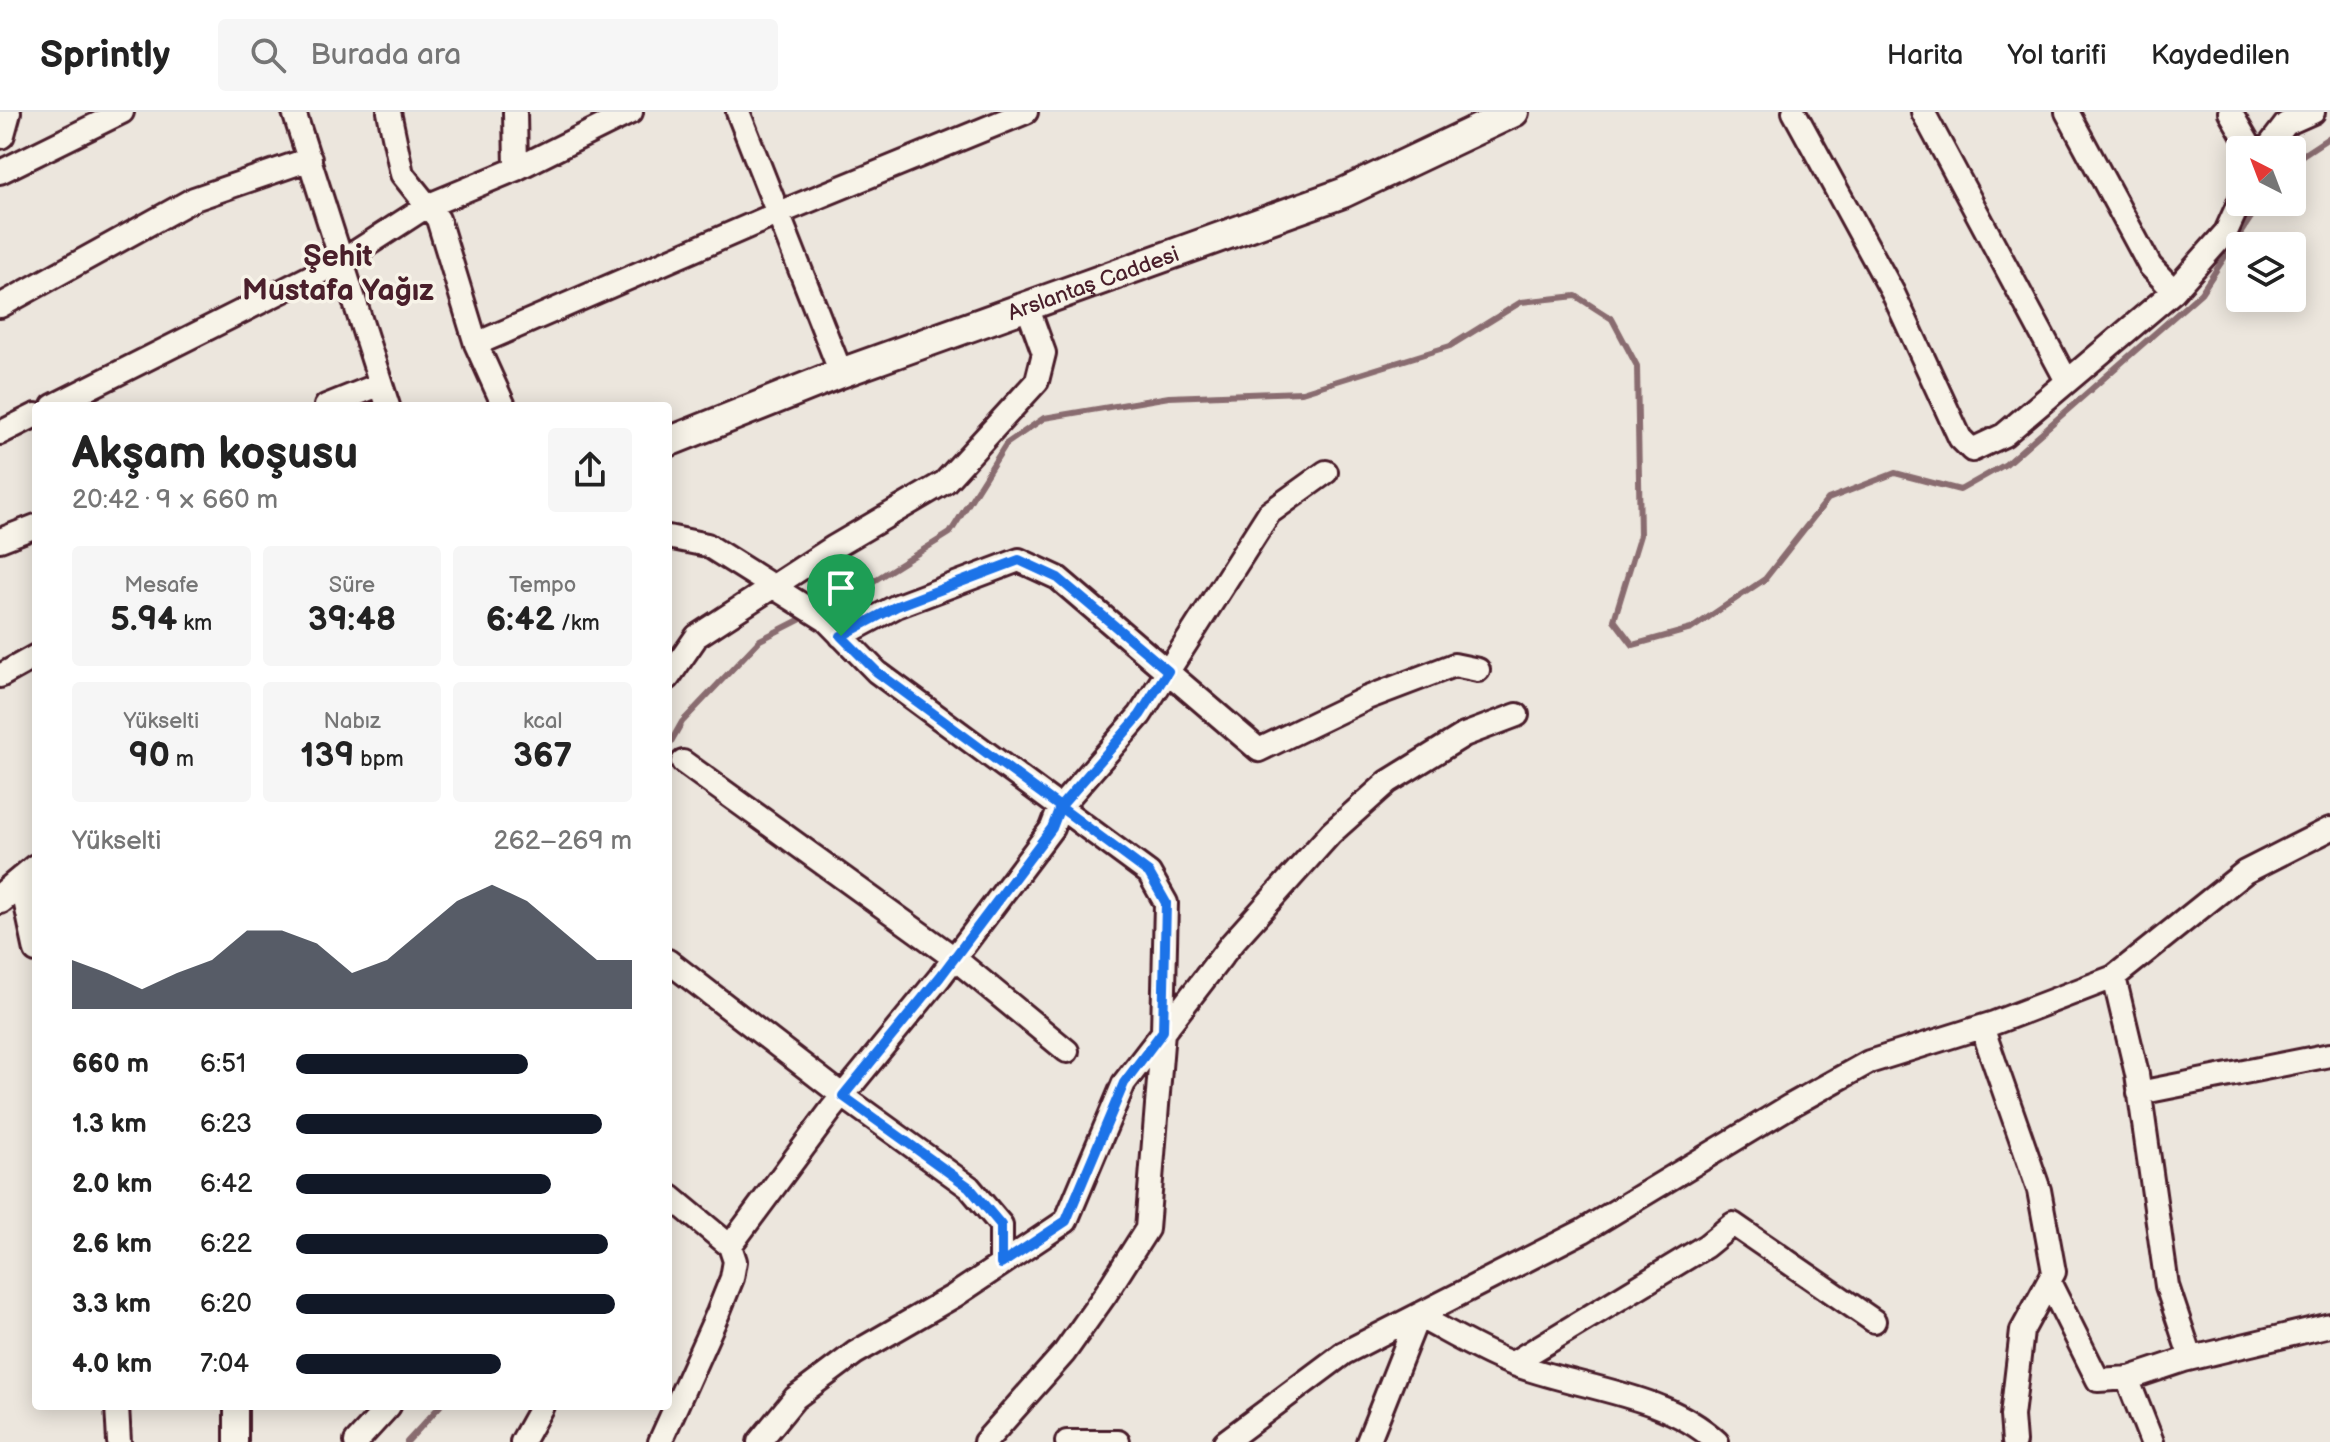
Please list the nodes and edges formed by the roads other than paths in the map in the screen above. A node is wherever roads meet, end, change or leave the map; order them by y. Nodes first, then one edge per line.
1 (6, 112) edge
2 (122, 112) edge
3 (294, 112) edge
4 (389, 112) edge
5 (515, 112) edge
6 (631, 112) edge
7 (738, 112) edge
8 (1026, 112) edge
9 (1514, 112) edge
10 (1794, 112) edge
11 (1923, 112) edge
12 (2067, 112) edge
13 (2230, 112) edge
14 (2313, 112) edge
15 (0, 134) edge
16 (2244, 136) edge
17 (2277, 136) edge
18 (310, 159) junction
19 (516, 169) junction
20 (0, 172) edge
21 (427, 206) junction
22 (779, 213) junction
23 (2233, 216) edge
24 (342, 261) junction
25 (2174, 291) junction
26 (0, 306) edge
27 (1027, 306) junction
28 (476, 344) junction
29 (841, 373) junction
30 (2067, 381) junction
31 (381, 384) junction
32 (61, 402) edge
33 (336, 402) edge
34 (387, 402) edge
35 (502, 402) edge
36 (32, 417) edge
37 (0, 433) edge
38 (672, 440) edge
39 (1326, 472) dead end
40 (32, 528) edge
41 (672, 538) edge
42 (0, 540) edge
43 (778, 592) junction
44 (833, 628) junction
45 (32, 658) edge
46 (1478, 670) dead end
47 (1168, 671) junction
48 (672, 672) edge
49 (0, 676) edge
50 (1517, 715) dead end
51 (683, 762) dead end
52 (1060, 807) junction
53 (2330, 829) edge
54 (29, 875) edge
55 (0, 899) edge
56 (32, 908) edge
57 (954, 958) junction
58 (672, 964) edge
59 (2114, 977) junction
60 (1982, 1027) junction
61 (1163, 1031) junction
62 (1067, 1051) dead end
63 (2330, 1055) edge
64 (2139, 1093) junction
65 (843, 1096) junction
66 (672, 1198) edge
67 (730, 1246) junction
68 (1001, 1264) junction
69 (2049, 1282) junction
70 (1418, 1316) junction
71 (1874, 1321) dead end
72 (2330, 1325) edge
73 (2191, 1358) junction
74 (1513, 1363) junction
75 (2127, 1378) junction
76 (117, 1410) edge
77 (236, 1410) edge
78 (385, 1410) edge
79 (540, 1410) edge
80 (1711, 1439) edge
81 (119, 1442) edge
82 (236, 1442) edge
83 (356, 1442) edge
84 (522, 1442) edge
85 (660, 1442) edge
86 (759, 1442) edge
87 (985, 1442) edge
88 (1067, 1442) edge
89 (1118, 1442) edge
90 (1225, 1442) edge
91 (1368, 1442) edge
92 (2014, 1442) edge
93 (2152, 1442) edge

1 - 15 main road
2 - 20 street
3 - 18 street
4 - 21 street
5 - 19 street
6 - 19 street
7 - 22 street
8 - 22 street
9 - 27 main road, Arslantaş Caddesi
10 - 30 street
11 - 30 street
12 - 25 street
13 - 16 street
14 - 17 street
18 - 24 street
18 - 26 street
19 - 21 street
21 - 24 street
21 - 28 street
22 - 28 street
22 - 29 street
23 - 25 street
24 - 31 street
24 - 32 street
25 - 30 street
27 - 29 main road, Arslantaş Caddesi
27 - 43 street
28 - 35 street
29 - 38 main road, Arslantaş Caddesi
31 - 33 street
31 - 34 street
36 - 37 street
39 - 47 street
40 - 42 street
41 - 43 street
43 - 44 street
43 - 48 street
44 - 47 street
44 - 52 street
45 - 49 street
46 - 47 street
47 - 52 street
50 - 61 street
51 - 57 street
52 - 57 street
52 - 61 street
53 - 59 street
54 - 55 main road
54 - 56 street
57 - 62 street
57 - 65 street
58 - 65 street
59 - 60 street
59 - 64 street
60 - 69 street
60 - 70 street
61 - 68 street
61 - 87 street
63 - 64 street
64 - 73 street
65 - 67 street
65 - 68 street
66 - 67 street
67 - 85 street
68 - 86 street
69 - 75 street
69 - 92 street
70 - 74 street
70 - 90 street
70 - 91 street
71 - 74 street
72 - 73 street
73 - 75 street
74 - 80 street
75 - 93 street
76 - 81 street
77 - 82 street
78 - 83 street
79 - 84 street
88 - 89 street

